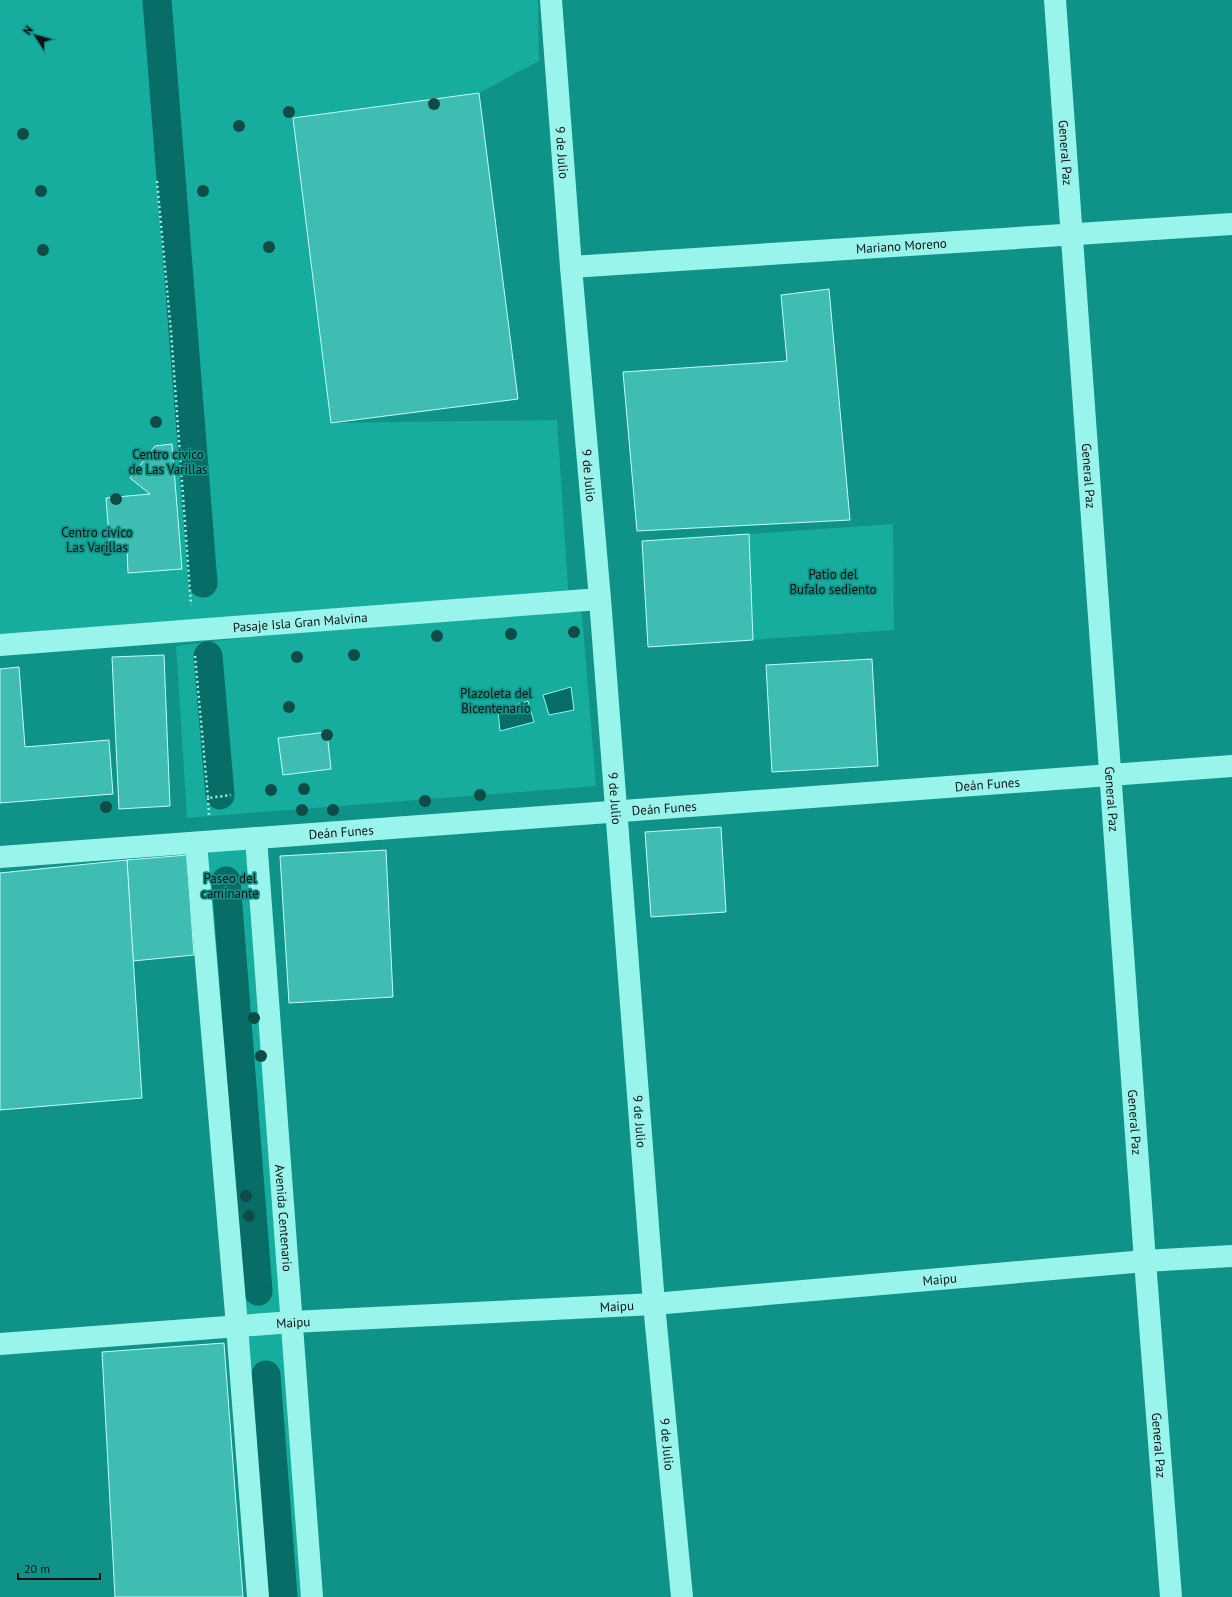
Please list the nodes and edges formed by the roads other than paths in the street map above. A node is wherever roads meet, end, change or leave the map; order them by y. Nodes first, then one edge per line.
1 (551, 0) edge
2 (1055, 0) edge
3 (1232, 224) edge
4 (1073, 234) junction
5 (571, 267) junction
6 (600, 599) junction
7 (0, 645) edge
8 (1232, 766) edge
9 (1111, 774) junction
10 (615, 812) junction
11 (256, 838) junction
12 (196, 842) junction
13 (0, 857) edge
14 (1232, 1256) edge
15 (1144, 1261) junction
16 (654, 1304) junction
17 (292, 1322) junction
18 (237, 1326) junction
19 (0, 1344) edge
20 (258, 1597) edge
21 (312, 1597) edge
22 (682, 1597) edge
23 (1171, 1597) edge

1 - 5 street, 9 de Julio
2 - 4 street, General Paz
3 - 4 street, Mariano Moreno
4 - 5 street, Mariano Moreno
4 - 9 street, General Paz
5 - 6 street, 9 de Julio
6 - 7 street, Pasaje Isla Gran Malvina
6 - 10 street, 9 de Julio
8 - 9 street, Deán Funes
9 - 10 street, Deán Funes
9 - 15 street, General Paz
10 - 11 street, Deán Funes
10 - 16 street, 9 de Julio
11 - 12 street, Deán Funes
11 - 17 street, Avenida Centenario
12 - 13 street, Deán Funes
12 - 18 street
14 - 15 street, Maipu
15 - 16 street, Maipu
15 - 23 street, General Paz
16 - 17 street, Maipu
16 - 22 street, 9 de Julio
17 - 18 street, Maipu
17 - 21 street, Avenida Centenario
18 - 19 street, Maipu
18 - 20 street

